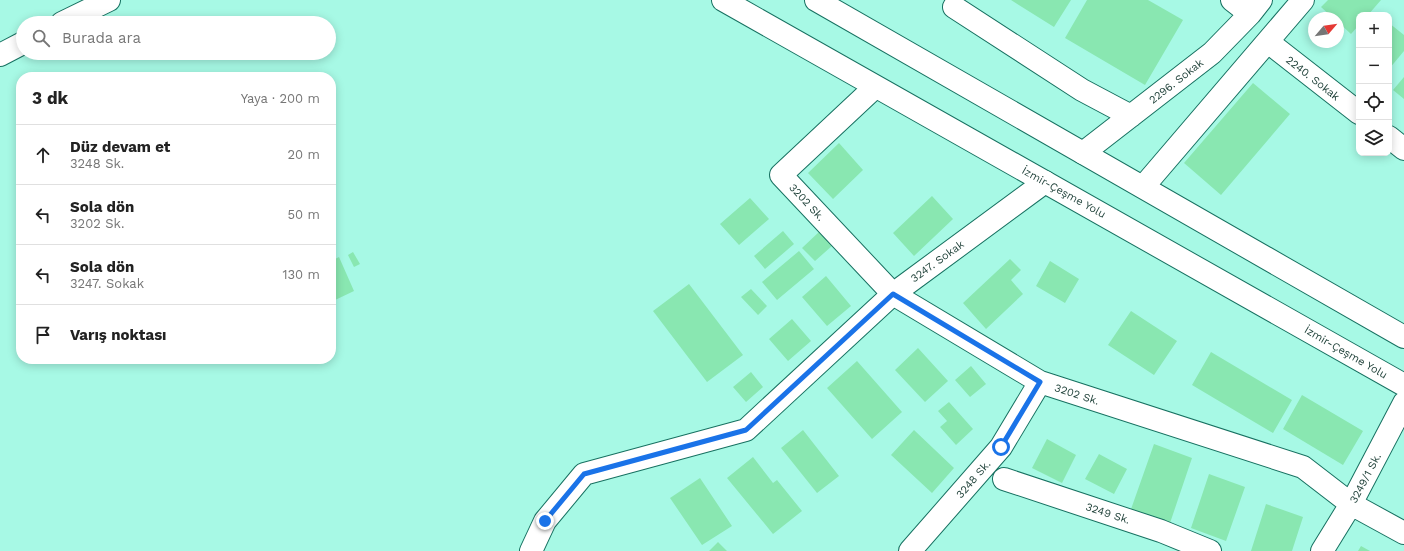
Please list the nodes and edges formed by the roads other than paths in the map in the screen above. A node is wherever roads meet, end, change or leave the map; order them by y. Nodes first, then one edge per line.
1 (110, 0) edge
2 (723, 0) edge
3 (816, 0) edge
4 (1232, 0) edge
5 (1303, 0) edge
6 (954, 7) dead end
7 (1255, 7) edge
8 (77, 16) edge
9 (1268, 42) junction
10 (16, 47) edge
11 (0, 55) edge
12 (875, 87) junction
13 (1356, 112) edge
14 (1131, 116) junction
15 (1392, 139) edge
16 (1404, 149) edge
17 (1083, 153) junction
18 (1045, 182) junction
19 (1143, 187) junction
20 (893, 294) junction
21 (1404, 337) edge
22 (1040, 382) junction
23 (1404, 385) edge
24 (1404, 403) edge
25 (1004, 480) dead end
26 (1351, 504) junction
27 (1404, 533) edge
28 (531, 551) edge
29 (910, 551) edge
30 (1210, 551) edge
31 (1322, 551) edge

1 - 8 main road
2 - 12 main road, İzmir-Çeşme Yolu
3 - 17 main road
4 - 7 main road
5 - 9 main road
6 - 14 main road
7 - 14 main road, 2296. Sokak
9 - 13 main road, 2240. Sokak
9 - 19 main road
10 - 11 main road
12 - 18 main road, İzmir-Çeşme Yolu
12 - 20 main road, 3202 Sk.
14 - 17 main road, 2296. Sokak
15 - 16 main road
17 - 19 main road
18 - 20 main road, 3247. Sokak
18 - 23 main road, İzmir-Çeşme Yolu
19 - 21 main road
20 - 22 main road, 3202 Sk.
20 - 28 main road, 3247. Sokak
22 - 26 main road, 3202 Sk.
22 - 29 main road, 3248 Sk.
24 - 26 main road, 3249/1 Sk.
25 - 30 main road, 3249 Sk.
26 - 27 main road, 3202 Sk.
26 - 31 main road, 3249/1 Sk.

